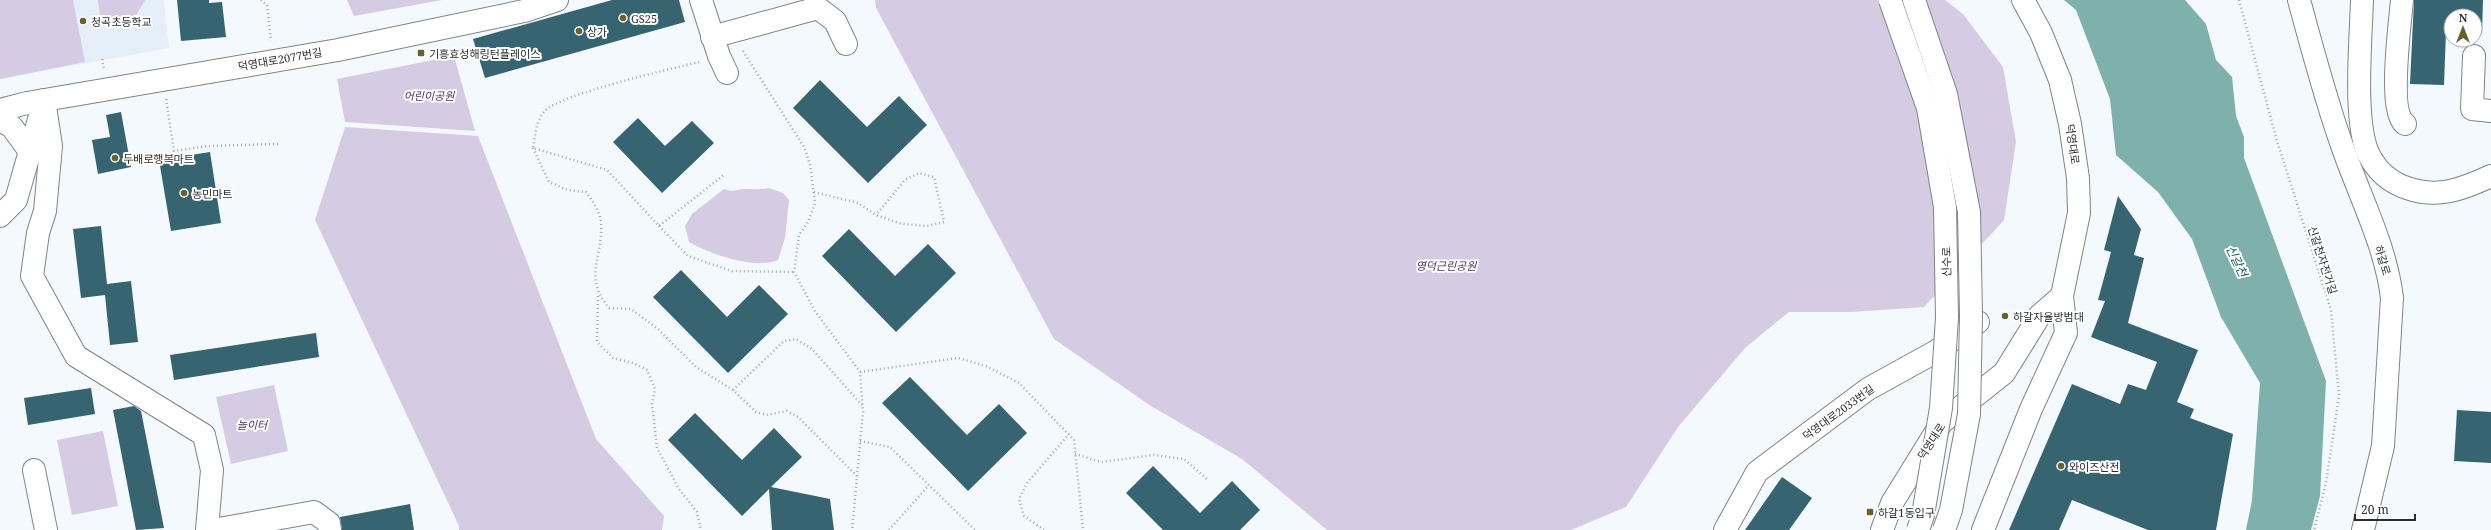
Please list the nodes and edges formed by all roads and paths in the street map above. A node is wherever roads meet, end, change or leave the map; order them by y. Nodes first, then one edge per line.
1 (261, 0) edge
2 (557, 0) edge
3 (701, 0) edge
4 (1890, 0) edge
5 (1914, 0) edge
6 (2023, 0) edge
7 (2239, 0) edge
8 (2299, 0) edge
9 (2362, 0) edge
10 (2402, 0) edge
11 (846, 44) dead end
12 (272, 45) dead end
13 (722, 49) junction
14 (2474, 56) dead end
15 (102, 59) dead end
16 (104, 71) dead end
17 (162, 79) junction
18 (44, 100) junction
19 (0, 110) edge
20 (2491, 111) edge
21 (0, 120) edge
22 (2405, 124) dead end
23 (278, 144) dead end
24 (533, 148) junction
25 (31, 153) junction
26 (726, 174) dead end
27 (2491, 176) edge
28 (814, 192) junction
29 (16, 200) junction
30 (45, 211) junction
31 (876, 215) junction
32 (0, 216) edge
33 (659, 226) junction
34 (794, 272) junction
35 (598, 295) junction
36 (2062, 296) junction
37 (1978, 322) dead end
38 (860, 372) junction
39 (733, 390) junction
40 (862, 405) junction
41 (1069, 434) junction
42 (860, 441) junction
43 (1075, 454) junction
44 (34, 470) dead end
45 (857, 477) junction
46 (1207, 479) dead end
47 (929, 485) junction
48 (1083, 529) edge
49 (46, 530) edge
50 (207, 530) edge
51 (213, 530) edge
52 (330, 530) edge
53 (701, 530) edge
54 (852, 530) edge
55 (889, 530) edge
56 (975, 530) edge
57 (1044, 530) edge
58 (1725, 530) edge
59 (1882, 530) edge
60 (1918, 530) edge
61 (1944, 530) edge
62 (1983, 530) edge
63 (2314, 530) edge
64 (2363, 530) edge

1 - 12 path
2 - 17 street, 덕영대로2077번길
3 - 13 street
4 - 60 street, 신수로, bridge
5 - 61 street, bridge
6 - 36 street, 덕영대로
7 - 63 path, 신갈천자전거길
8 - 64 street, 하갈로
9 - 27 street
10 - 22 street
11 - 13 street
13 - 24 path
13 - 28 path
14 - 20 street
15 - 16 path
17 - 18 street, 덕영대로2077번길
17 - 23 path
18 - 19 street, 덕영대로2077번길
18 - 25 street
18 - 30 street
21 - 25 street
24 - 33 path
24 - 35 path
25 - 29 street
26 - 33 path
28 - 31 path
28 - 34 path
29 - 30 street
29 - 32 street
30 - 50 street
31 - 31 path
33 - 34 path
34 - 38 path
35 - 39 path
35 - 53 path
36 - 59 street, 덕영대로
36 - 62 street, 덕영대로
37 - 58 street, 덕영대로2033번길
38 - 40 path
38 - 41 path
39 - 40 path
39 - 45 path
40 - 42 path
41 - 43 path
41 - 57 path
42 - 45 path
42 - 47 path
43 - 46 path
43 - 48 path
44 - 49 street
45 - 54 path
47 - 55 path
47 - 56 path
51 - 52 street

